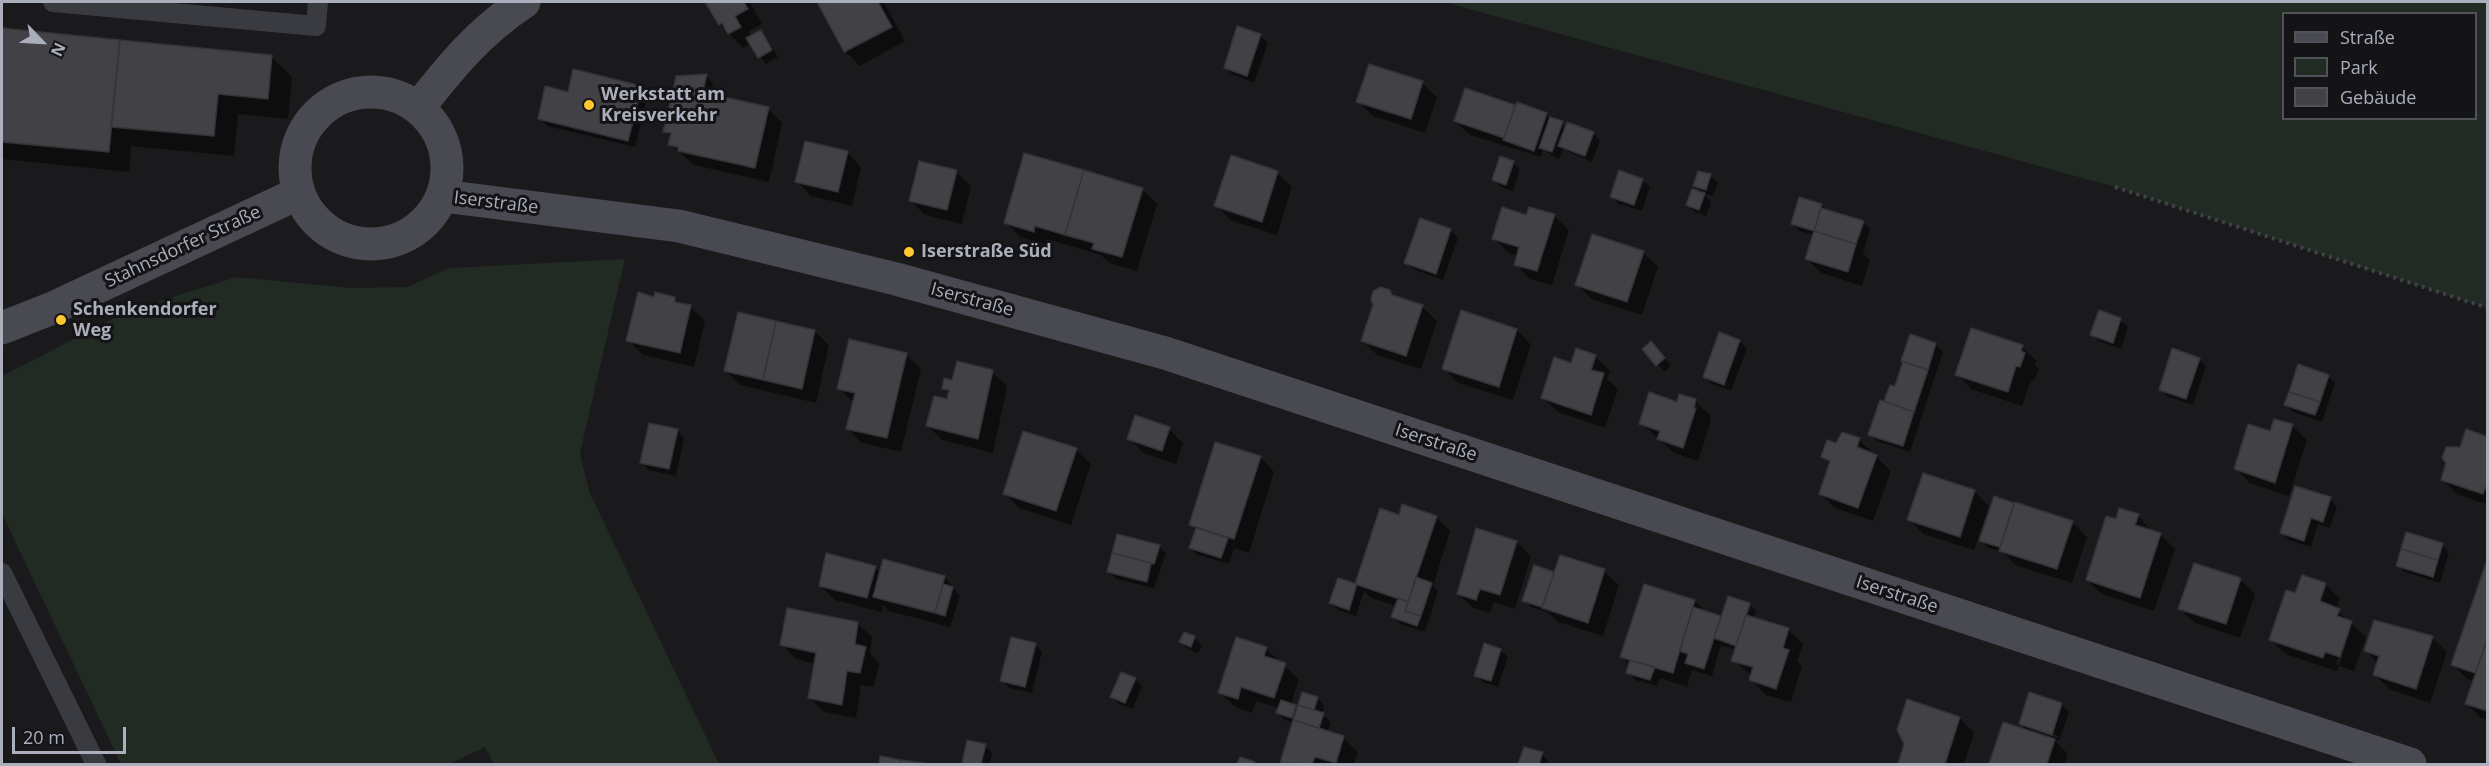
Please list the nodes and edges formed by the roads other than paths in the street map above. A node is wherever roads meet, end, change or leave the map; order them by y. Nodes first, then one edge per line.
1 (53, 2) edge
2 (318, 2) edge
3 (524, 2) edge
4 (419, 107) junction
5 (299, 193) junction
6 (443, 196) junction
7 (2, 328) edge
8 (2, 573) edge
9 (96, 765) edge
10 (2410, 765) edge

1 - 2 lane
3 - 4 street
4 - 5 street
4 - 6 street
5 - 6 street
5 - 7 street, Stahnsdorfer Straße
6 - 10 street, Iserstraße
8 - 9 lane

